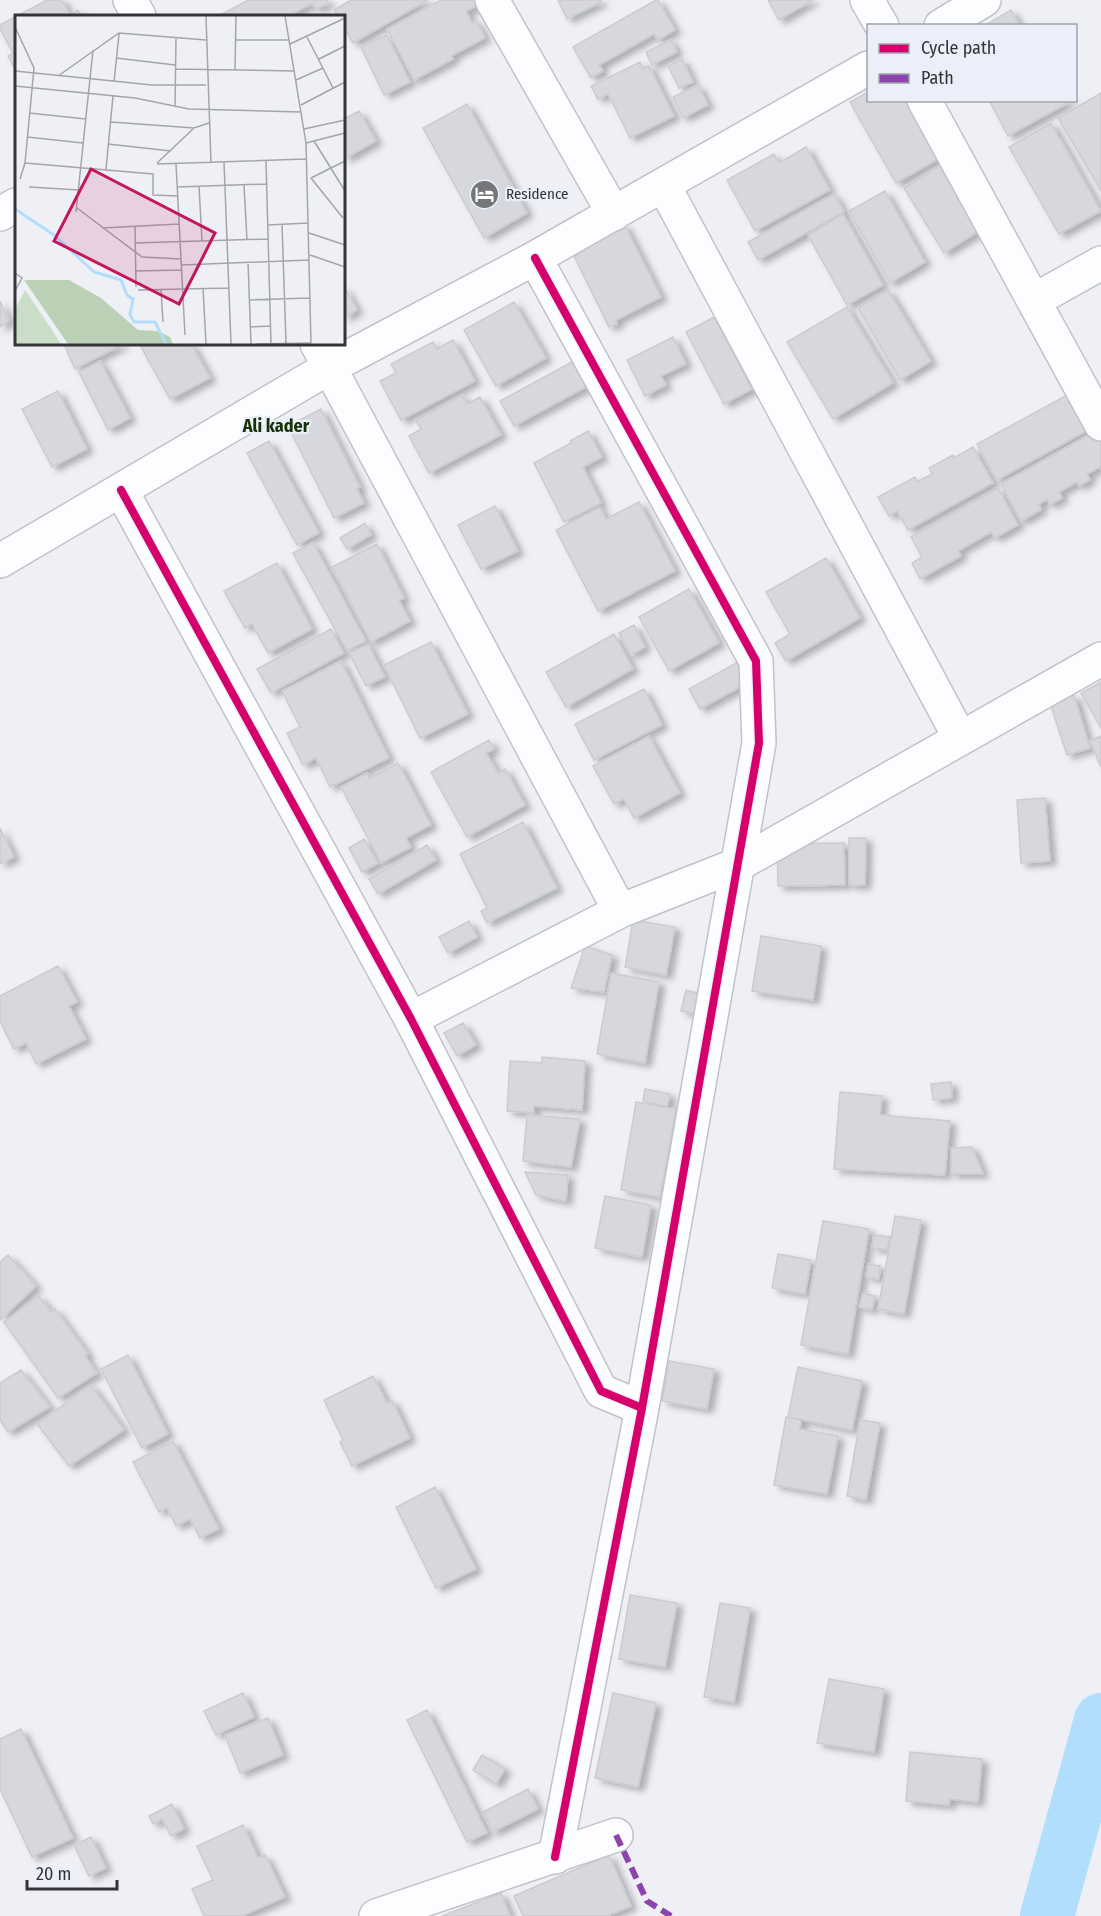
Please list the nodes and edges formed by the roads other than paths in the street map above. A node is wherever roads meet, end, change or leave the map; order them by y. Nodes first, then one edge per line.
1 (130, 0) edge
2 (492, 0) edge
3 (867, 0) edge
4 (984, 0) edge
5 (138, 15) edge
6 (881, 24) edge
7 (944, 24) edge
8 (867, 69) edge
9 (925, 102) edge
10 (664, 186) junction
11 (15, 206) edge
12 (0, 214) edge
13 (614, 214) junction
14 (535, 258) junction
15 (1101, 263) edge
16 (1035, 300) junction
17 (324, 355) edge
18 (1101, 424) edge
19 (122, 490) junction
20 (0, 561) edge
21 (1101, 659) edge
22 (960, 738) junction
23 (739, 864) junction
24 (620, 911) junction
25 (411, 1019) junction
26 (642, 1408) junction
27 (616, 1835) dead end
28 (555, 1857) junction
29 (376, 1916) edge

1 - 5 street
2 - 13 street
3 - 6 street
4 - 7 street
8 - 10 street
9 - 16 street
10 - 13 street
10 - 22 street
11 - 12 street
13 - 14 street
14 - 17 street
14 - 23 street
15 - 16 street
16 - 18 street
17 - 19 street
17 - 24 street
19 - 20 street
19 - 25 street
21 - 22 street
22 - 23 street
23 - 24 street
23 - 26 street
24 - 25 street
25 - 26 street
26 - 28 street
27 - 28 street
28 - 29 street

